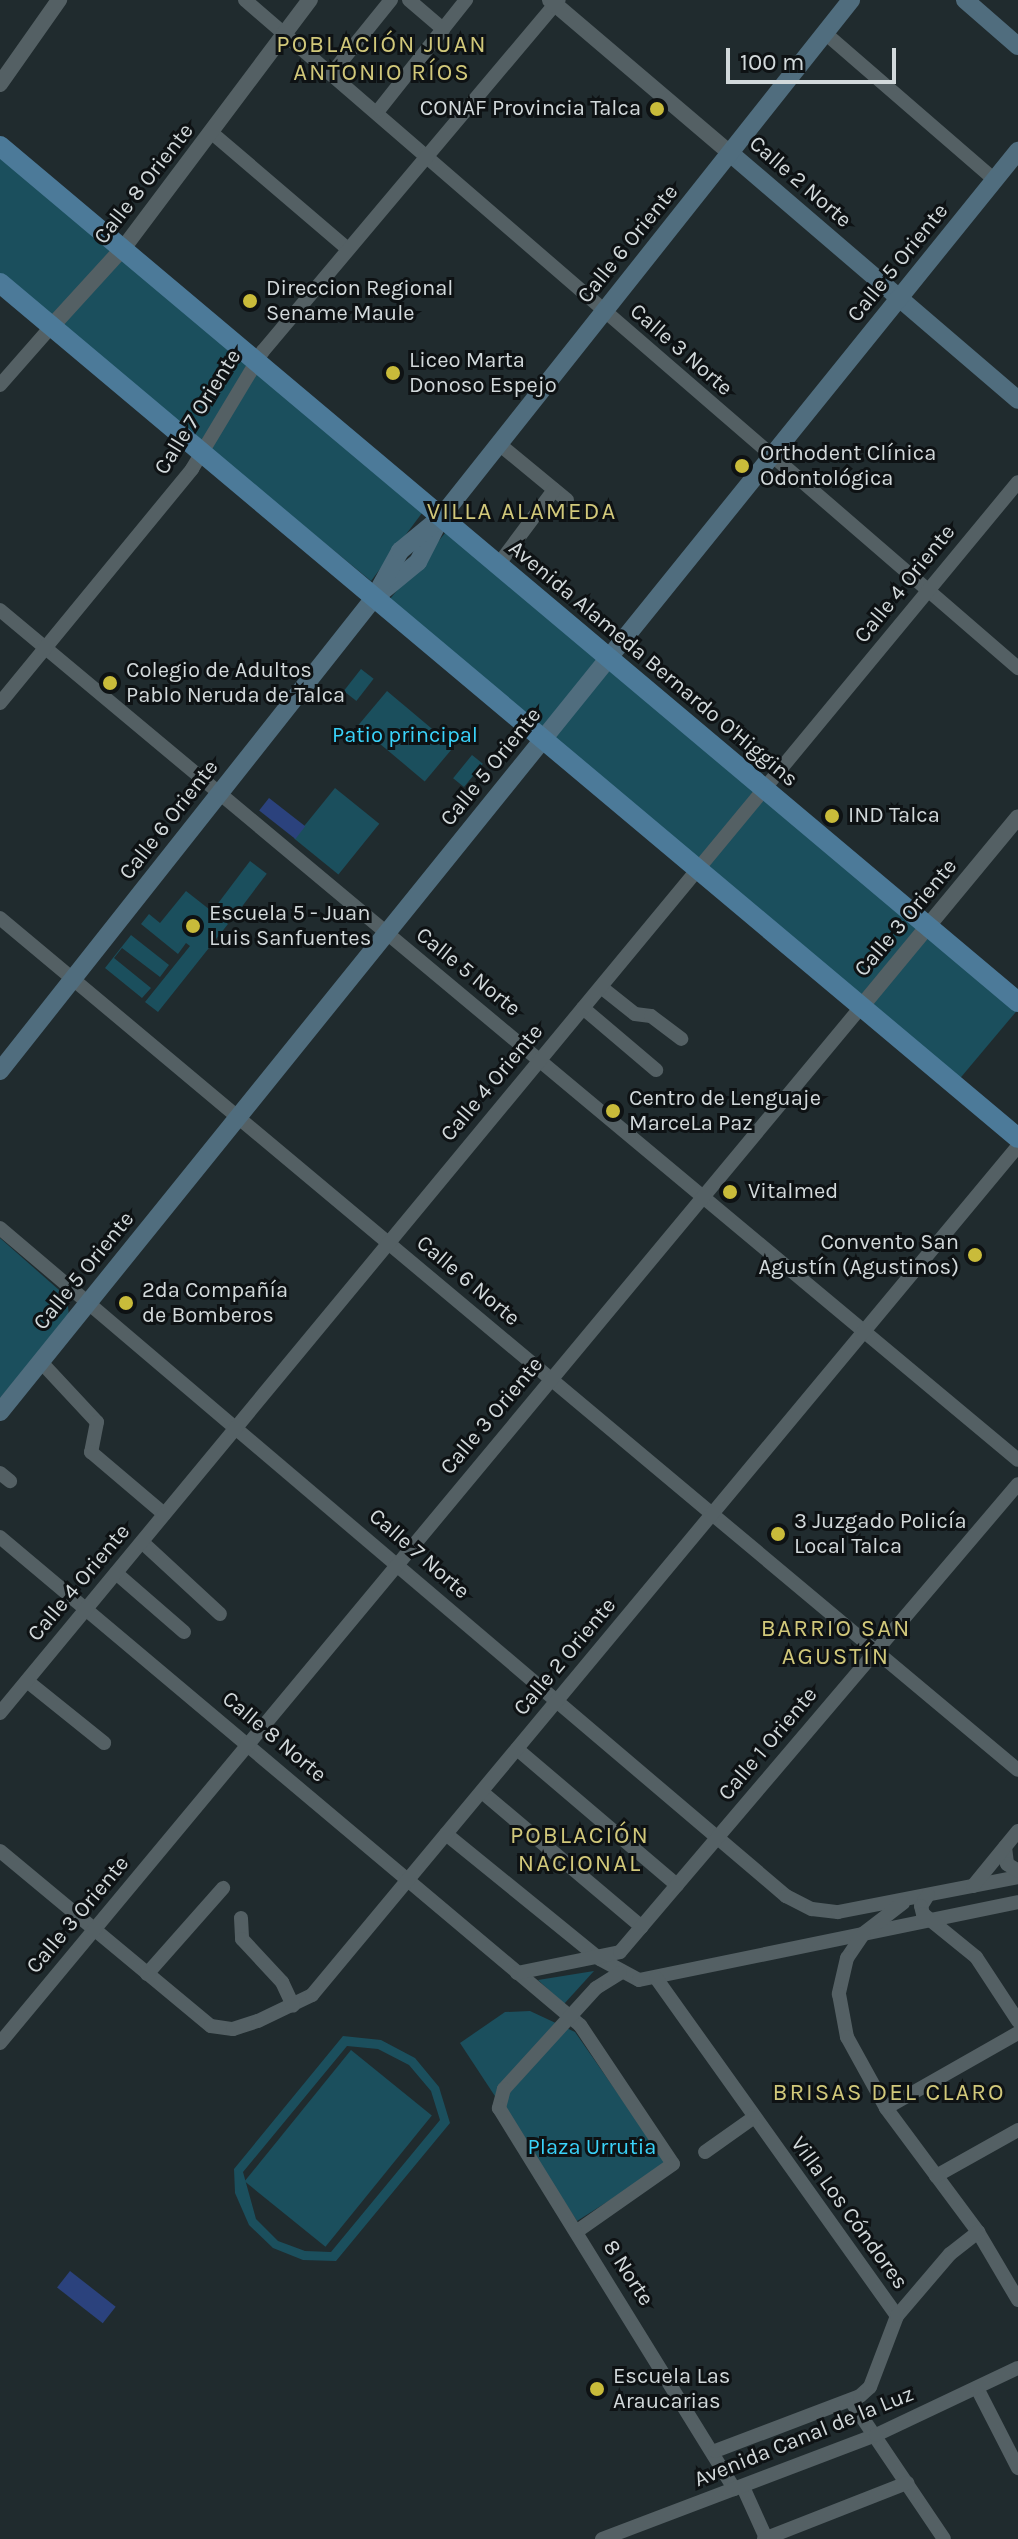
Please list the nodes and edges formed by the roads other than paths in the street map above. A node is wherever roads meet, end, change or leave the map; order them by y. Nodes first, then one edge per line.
1 (59, 0) edge
2 (245, 0) edge
3 (310, 0) edge
4 (391, 0) edge
5 (409, 0) edge
6 (466, 0) edge
7 (851, 0) edge
8 (965, 0) edge
9 (555, 1) edge
10 (443, 29) junction
11 (285, 33) junction
12 (825, 33) junction
13 (1018, 46) edge
14 (332, 73) junction
15 (0, 84) edge
16 (378, 111) junction
17 (212, 133) junction
18 (0, 146) edge
19 (1018, 151) edge
20 (425, 152) junction
21 (730, 153) junction
22 (995, 180) junction
23 (348, 249) junction
24 (122, 250) junction
25 (0, 283) edge
26 (899, 300) junction
27 (603, 313) junction
28 (51, 327) junction
29 (255, 361) junction
30 (0, 385) edge
31 (1018, 400) edge
32 (499, 444) junction
33 (202, 453) junction
34 (773, 458) junction
35 (1018, 482) edge
36 (554, 490) junction
37 (567, 500) dead end
38 (441, 517) junction
39 (498, 565) junction
40 (928, 591) junction
41 (374, 598) junction
42 (0, 610) edge
43 (45, 647) junction
44 (611, 660) junction
45 (1018, 668) edge
46 (0, 703) edge
47 (544, 740) junction
48 (765, 790) junction
49 (220, 793) junction
50 (1018, 817) edge
51 (698, 869) junction
52 (0, 918) edge
53 (928, 926) junction
54 (385, 933) junction
55 (73, 979) junction
56 (601, 987) junction
57 (1018, 1002) edge
58 (861, 1007) junction
59 (583, 1008) junction
60 (681, 1039) dead end
61 (541, 1059) junction
62 (656, 1070) dead end
63 (0, 1071) edge
64 (238, 1118) junction
65 (1018, 1138) edge
66 (1018, 1146) edge
67 (704, 1195) junction
68 (0, 1228) edge
69 (389, 1243) junction
70 (88, 1303) junction
71 (863, 1331) junction
72 (41, 1362) junction
73 (551, 1379) junction
74 (0, 1412) edge
75 (236, 1428) junction
76 (1018, 1460) edge
77 (1018, 1484) edge
78 (164, 1514) junction
79 (713, 1514) junction
80 (0, 1537) edge
81 (142, 1542) junction
82 (397, 1564) junction
83 (116, 1573) junction
84 (86, 1608) junction
85 (220, 1614) dead end
86 (184, 1632) dead end
87 (875, 1652) junction
88 (27, 1681) junction
89 (556, 1703) junction
90 (0, 1713) edge
91 (104, 1743) dead end
92 (248, 1744) junction
93 (517, 1749) junction
94 (1018, 1770) edge
95 (482, 1792) junction
96 (1018, 1831) edge
97 (446, 1834) junction
98 (717, 1838) junction
99 (1005, 1847) junction
100 (0, 1851) edge
101 (1018, 1874) edge
102 (409, 1879) junction
103 (677, 1885) junction
104 (973, 1886) junction
105 (223, 1888) dead end
106 (928, 1895) junction
107 (908, 1899) junction
108 (1018, 1902) edge
109 (854, 1911) junction
110 (241, 1918) dead end
111 (929, 1921) junction
112 (642, 1927) junction
113 (94, 1930) junction
114 (864, 1933) junction
115 (600, 1959) junction
116 (517, 1973) junction
117 (620, 1973) junction
118 (147, 1974) junction
119 (656, 1978) junction
120 (293, 2006) junction
121 (571, 2017) junction
122 (1018, 2021) edge
123 (1018, 2033) edge
124 (0, 2043) edge
125 (886, 2108) junction
126 (753, 2118) junction
127 (1018, 2130) edge
128 (705, 2152) dead end
129 (936, 2176) junction
130 (576, 2232) junction
131 (978, 2232) junction
132 (1018, 2300) edge
133 (897, 2316) junction
134 (1018, 2368) edge
135 (977, 2388) junction
136 (851, 2401) junction
137 (876, 2435) junction
138 (715, 2451) junction
139 (1015, 2458) edge
140 (907, 2483) junction
141 (739, 2488) junction
142 (765, 2538) edge
143 (602, 2539) edge
144 (944, 2539) edge

1 - 15 street
2 - 11 street, Calle 3 Norte
3 - 11 street, Calle 8 Oriente
4 - 14 street
5 - 10 street
6 - 10 street
7 - 12 main road, Calle 6 Oriente
8 - 13 main road
9 - 20 street, Calle 7 Oriente
9 - 21 street, Calle 2 Norte
10 - 16 street
11 - 14 street, Calle 3 Norte
11 - 17 street, Calle 8 Oriente
12 - 21 main road, Calle 6 Oriente
12 - 22 street
14 - 16 street, Calle 3 Norte
16 - 20 street, Calle 3 Norte
17 - 23 street
17 - 24 street, Calle 8 Oriente
18 - 24 main road, Avenida Alameda Bernardo O'Higgins
19 - 22 main road, Calle 5 Oriente
20 - 23 street, Calle 7 Oriente
20 - 27 street, Calle 3 Norte
21 - 26 main road, Calle 2 Norte
21 - 27 main road, Calle 6 Oriente
22 - 26 main road, Calle 5 Oriente
23 - 29 street, Calle 7 Oriente
24 - 28 street, Calle 8 Oriente
24 - 29 main road, Avenida Alameda Bernardo O'Higgins
25 - 28 main road
26 - 31 main road, Calle 2 Norte
26 - 34 main road, Calle 5 Oriente
27 - 32 main road, Calle 6 Oriente
27 - 34 street, Calle 3 Norte
28 - 30 street, Calle 8 Oriente
28 - 33 main road
29 - 33 street, Calle 7 Oriente
29 - 38 main road, Avenida Alameda Bernardo O'Higgins
32 - 36 street
32 - 38 main road, Calle 6 Oriente
33 - 41 main road
33 - 43 street, Calle 7 Oriente
34 - 40 street, Calle 3 Norte
34 - 44 main road, Calle 5 Oriente
35 - 40 street, Calle 4 Oriente
36 - 37 street
36 - 39 street
38 - 39 main road, Avenida Alameda Bernardo O'Higgins
38 - 41 main road, Calle 6 Oriente
39 - 44 main road, Avenida Alameda Bernardo O'Higgins
40 - 45 street, Calle 3 Norte
40 - 48 street, Calle 4 Oriente
41 - 47 main road
41 - 49 main road, Calle 6 Oriente
42 - 43 street, Calle 5 Norte
43 - 46 street, Calle 7 Oriente
43 - 49 street, Calle 5 Norte
44 - 47 main road, Calle 5 Oriente
44 - 48 main road, Avenida Alameda Bernardo O'Higgins
47 - 51 main road
47 - 54 main road, Calle 5 Oriente
48 - 51 street, Calle 4 Oriente
48 - 53 main road, Avenida Alameda Bernardo O'Higgins
49 - 54 street, Calle 5 Norte
49 - 55 main road, Calle 6 Oriente
50 - 53 street, Calle 3 Oriente
51 - 56 street, Calle 4 Oriente
51 - 58 main road
52 - 55 street, Calle 6 Norte
53 - 57 main road, Avenida Alameda Bernardo O'Higgins
53 - 58 street, Calle 3 Oriente
54 - 61 street, Calle 5 Norte
54 - 64 main road, Calle 5 Oriente
55 - 63 main road, Calle 6 Oriente
55 - 64 street, Calle 6 Norte
56 - 59 street, Calle 4 Oriente
56 - 60 street
58 - 65 main road
58 - 67 street, Calle 3 Oriente
59 - 61 street, Calle 4 Oriente
59 - 62 street
61 - 67 street, Calle 5 Norte
61 - 69 street, Calle 4 Oriente
64 - 69 street, Calle 6 Norte
64 - 70 main road, Calle 5 Oriente
66 - 71 street, Calle 2 Oriente
67 - 71 street, Calle 5 Norte
67 - 73 street, Calle 3 Oriente
68 - 70 street, Calle 7 Norte
69 - 73 street, Calle 6 Norte
69 - 75 street, Calle 4 Oriente
70 - 72 main road, Calle 5 Oriente
70 - 75 street, Calle 7 Norte
71 - 76 street, Calle 5 Norte
71 - 79 street, Calle 2 Oriente
72 - 74 main road, Calle 5 Oriente
72 - 78 street
73 - 79 street, Calle 6 Norte
73 - 82 street, Calle 3 Oriente
75 - 78 street, Calle 4 Oriente
75 - 82 street, Calle 7 Norte
77 - 87 street, Calle 1 Oriente
78 - 81 street, Calle 4 Oriente
79 - 87 street, Calle 6 Norte
79 - 89 street, Calle 2 Oriente
80 - 84 street, Calle 8 Norte
81 - 83 street, Calle 4 Oriente
81 - 85 street
82 - 89 street, Calle 7 Norte
82 - 92 street, Calle 3 Oriente
83 - 84 street, Calle 4 Oriente
83 - 86 street
84 - 88 street, Calle 4 Oriente
84 - 92 street, Calle 8 Norte
87 - 94 street, Calle 6 Norte
87 - 98 street, Calle 1 Oriente
88 - 90 street, Calle 4 Oriente
88 - 91 street
89 - 93 street, Calle 2 Oriente
89 - 98 street, Calle 7 Norte
92 - 102 street, Calle 8 Norte
92 - 113 street, Calle 3 Oriente
93 - 95 street, Calle 2 Oriente
93 - 103 street
95 - 97 street, Calle 2 Oriente
95 - 112 street
96 - 99 street
97 - 102 street, Calle 2 Oriente
97 - 115 street
98 - 103 street, Calle 1 Oriente
98 - 109 street, Calle 7 Norte
99 - 101 street
99 - 104 street
100 - 113 street, Calle 2 Oriente
101 - 104 street
102 - 116 street, Calle 8 Norte
102 - 120 street, Calle 2 Oriente
103 - 112 street, Calle 1 Oriente
104 - 106 street
105 - 118 street
106 - 107 street
106 - 111 street
107 - 109 street
107 - 114 street
108 - 111 street
109 - 114 street
110 - 120 street
111 - 114 street
111 - 122 street
112 - 115 street, Calle 1 Oriente
113 - 118 street, Calle 2 Oriente
113 - 124 street, Calle 3 Oriente
114 - 119 street
114 - 125 street
115 - 116 street, Calle 1 Oriente
115 - 117 street
116 - 121 street, 8 Norte
117 - 119 street
117 - 121 street
118 - 120 street, Calle 2 Oriente
119 - 126 street, Villa Los Cóndores
121 - 130 street
121 - 130 street, 8 Norte
123 - 125 street
125 - 129 street
126 - 128 street
126 - 133 street, Villa Los Cóndores
127 - 129 street
129 - 131 street
130 - 138 street, 8 Norte
131 - 132 street
131 - 133 street, Villa Los Cóndores
133 - 136 street, Villa Los Cóndores
134 - 135 street, Avenida Canal de la Luz
135 - 137 street, Avenida Canal de la Luz
135 - 139 street
136 - 137 street
136 - 138 street, Villa Los Cóndores
137 - 140 street
137 - 141 street, Avenida Canal de la Luz
138 - 141 street, 8 Norte
140 - 142 street
140 - 144 street
141 - 142 street, 8 Norte
141 - 143 street, Avenida Canal de la Luz

